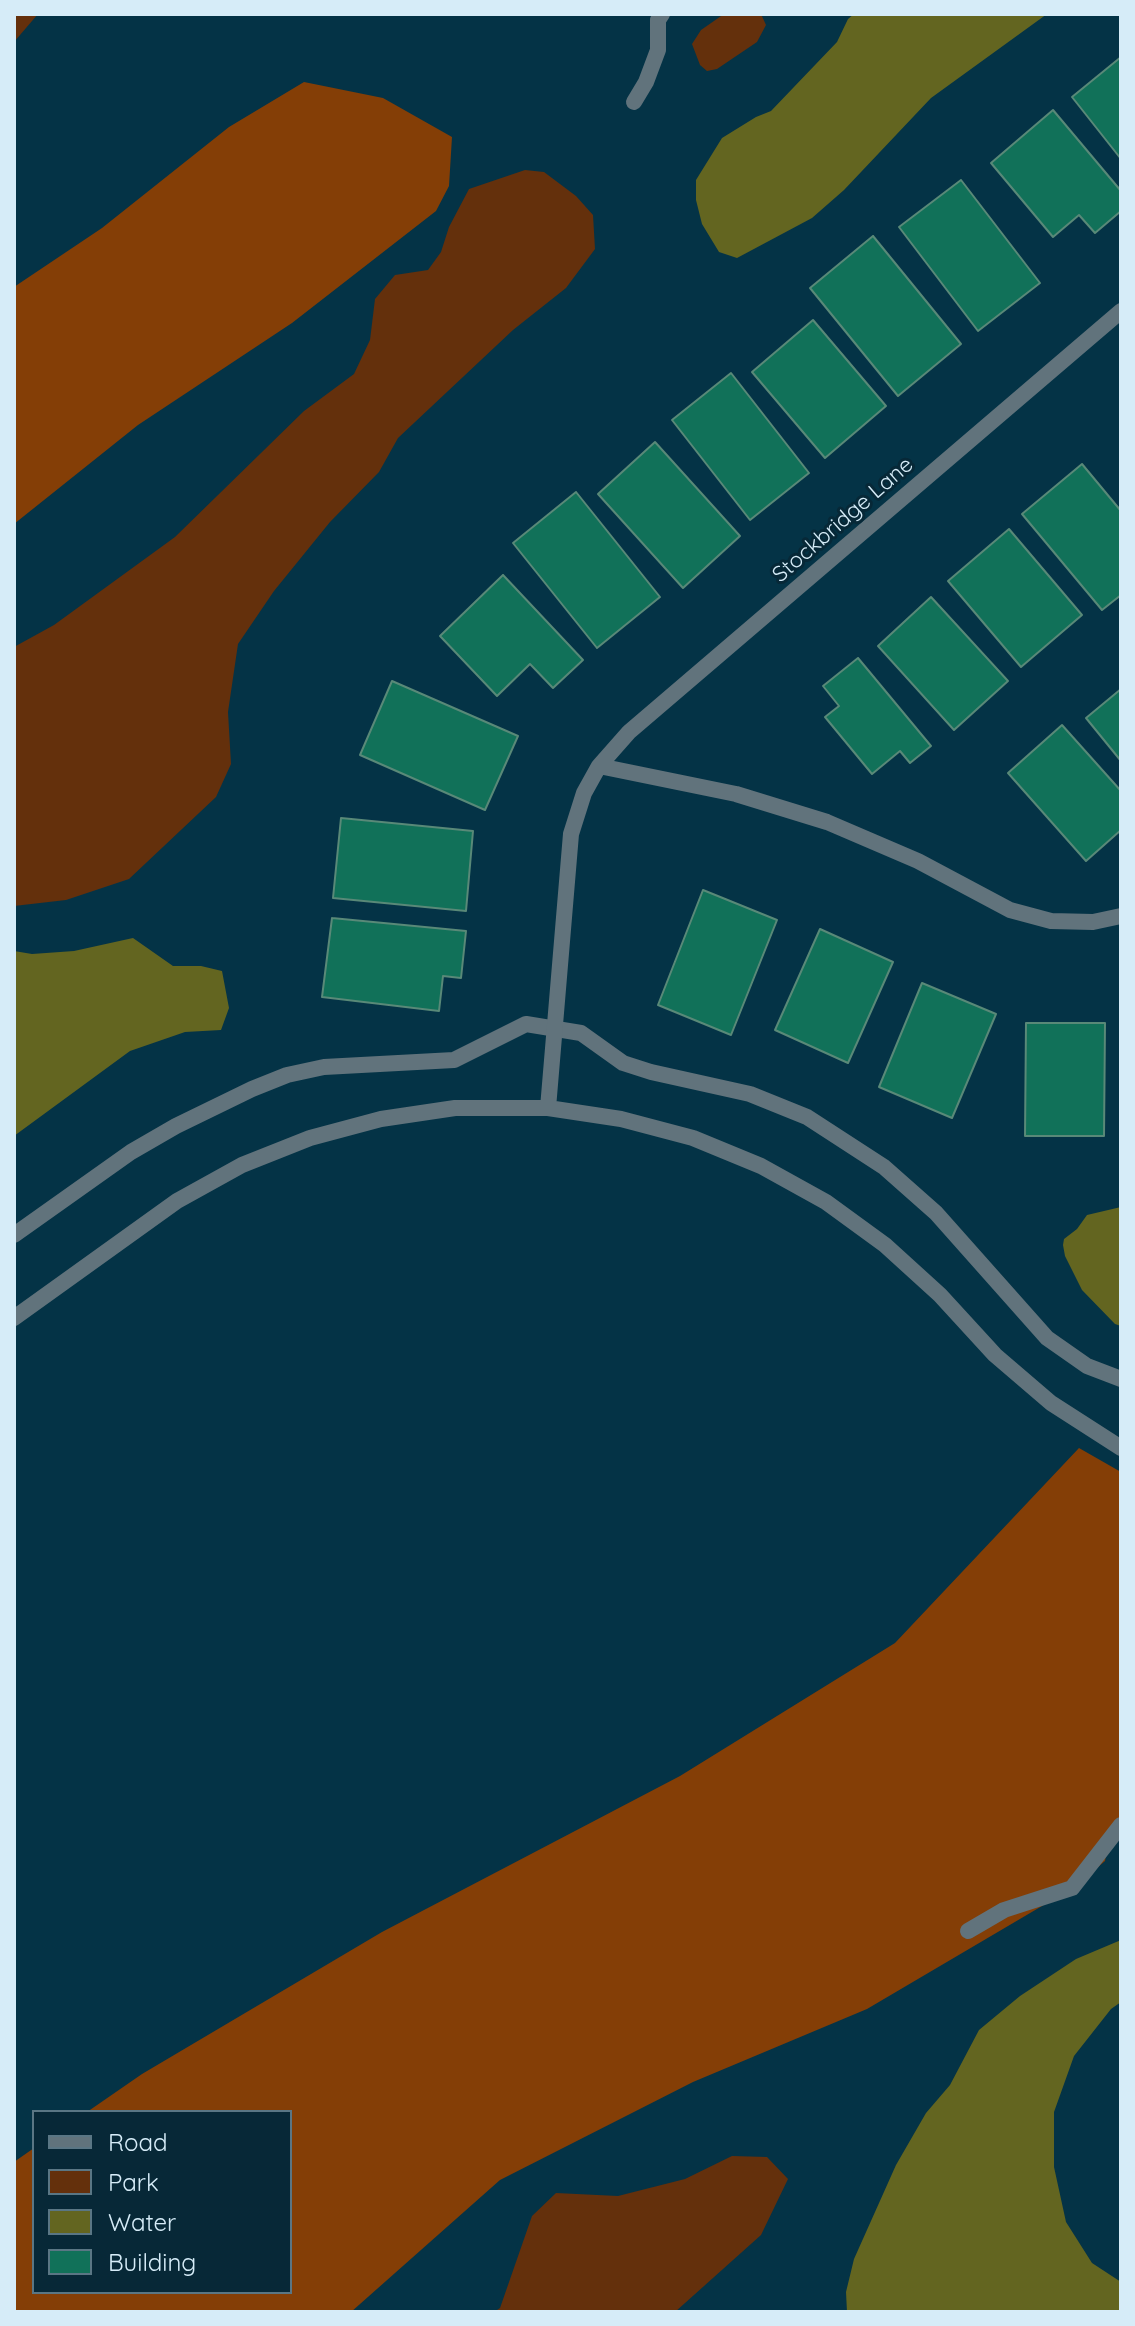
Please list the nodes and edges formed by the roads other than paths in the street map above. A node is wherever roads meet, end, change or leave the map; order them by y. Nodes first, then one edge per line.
1 (662, 14) edge
2 (634, 102) dead end
3 (1121, 311) edge
4 (599, 766) junction
5 (1121, 916) edge
6 (554, 1029) junction
7 (548, 1108) junction
8 (14, 1235) edge
9 (14, 1318) edge
10 (1121, 1379) edge
11 (1121, 1448) edge
12 (1121, 1825) edge
13 (968, 1931) dead end

1 - 2 street
3 - 4 street, Stockbridge Lane
4 - 5 street
4 - 6 street, Stockbridge Lane
6 - 7 street, Stockbridge Lane
6 - 8 street
6 - 10 street
7 - 9 street
7 - 11 street
12 - 13 street

